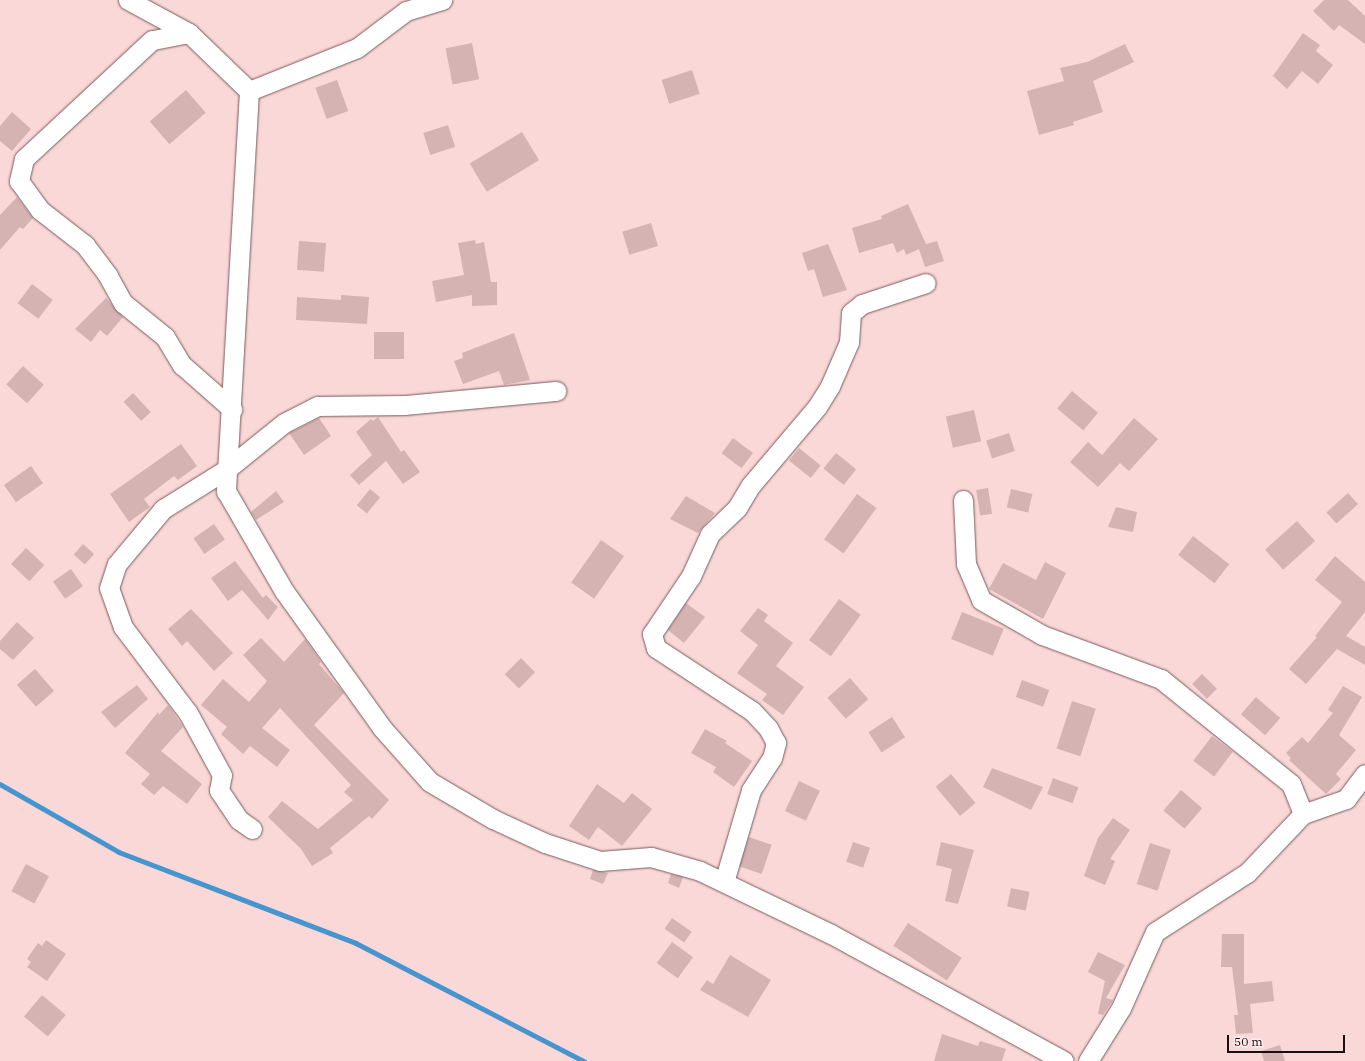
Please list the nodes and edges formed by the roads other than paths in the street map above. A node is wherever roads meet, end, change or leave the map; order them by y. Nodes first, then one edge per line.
1 (128, 0) edge
2 (442, 0) edge
3 (189, 33) junction
4 (249, 91) junction
5 (926, 283) dead end
6 (556, 391) dead end
7 (232, 409) junction
8 (227, 469) junction
9 (963, 500) dead end
10 (1365, 774) edge
11 (1303, 814) junction
12 (252, 829) dead end
13 (724, 882) junction
14 (1064, 1061) edge
15 (1088, 1061) edge

1 - 3 street
2 - 4 street
3 - 4 street
3 - 7 street
4 - 7 street
5 - 13 street
6 - 8 street
7 - 8 street
8 - 12 street
8 - 13 street
9 - 11 street
10 - 11 street
11 - 15 street
13 - 14 street

